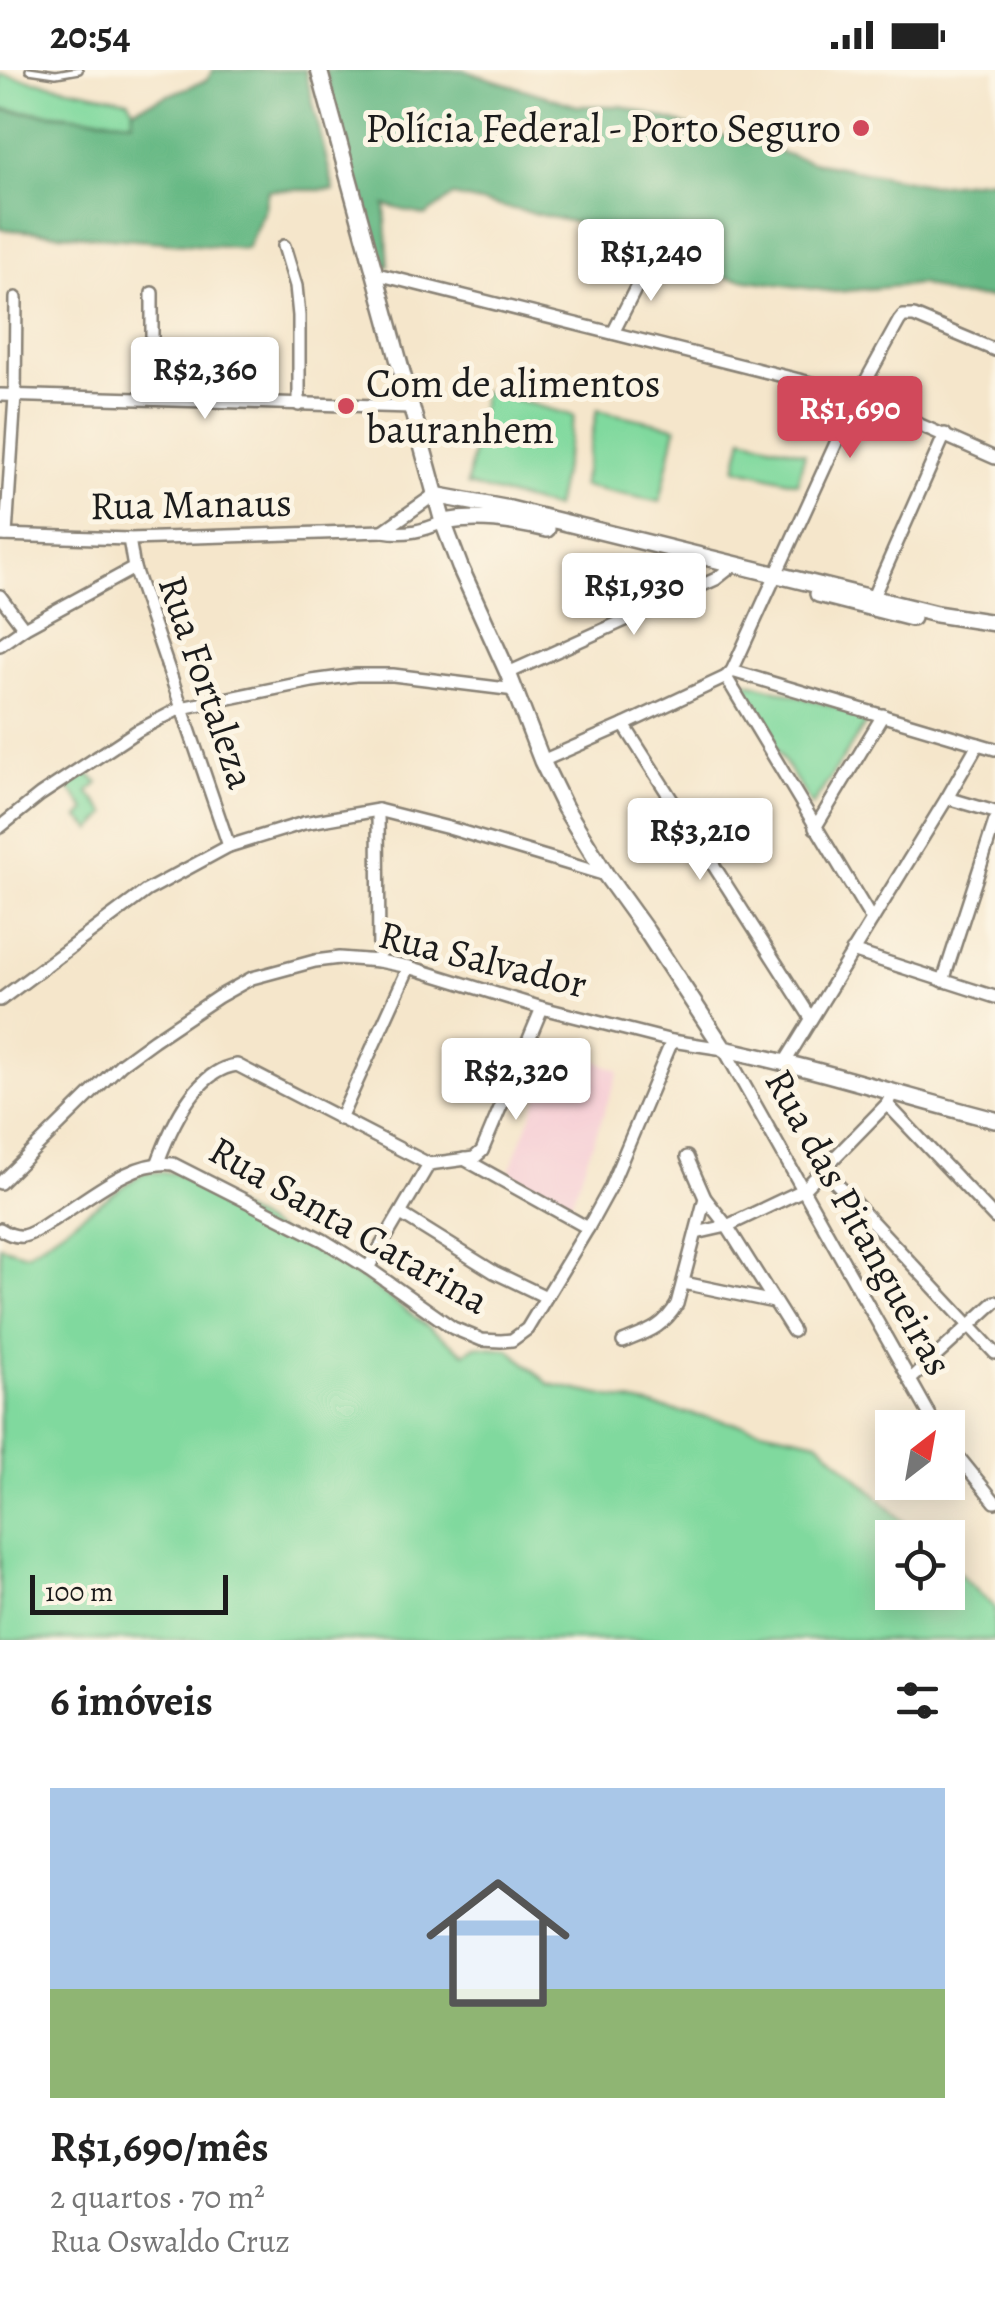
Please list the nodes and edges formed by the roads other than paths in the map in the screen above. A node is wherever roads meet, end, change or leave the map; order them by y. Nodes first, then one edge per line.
1 (30, 70) edge
2 (79, 70) edge
3 (318, 70) edge
4 (284, 246) dead end
5 (652, 256) dead end
6 (373, 273) junction
7 (152, 293) dead end
8 (16, 298) dead end
9 (613, 333) junction
10 (995, 350) edge
11 (0, 395) edge
12 (15, 396) junction
13 (857, 397) junction
14 (152, 399) junction
15 (299, 405) junction
16 (411, 407) junction
17 (945, 434) junction
18 (995, 458) edge
19 (434, 495) junction
20 (443, 522) junction
21 (383, 531) junction
22 (3, 535) edge
23 (129, 539) junction
24 (134, 568) junction
25 (731, 568) junction
26 (773, 578) junction
27 (0, 596) edge
28 (873, 598) junction
29 (995, 623) edge
30 (24, 628) junction
31 (995, 634) edge
32 (0, 645) edge
33 (508, 672) junction
34 (729, 674) junction
35 (515, 690) junction
36 (181, 708) junction
37 (883, 715) junction
38 (624, 725) junction
39 (978, 744) junction
40 (995, 748) edge
41 (542, 761) junction
42 (948, 798) junction
43 (378, 810) junction
44 (995, 812) edge
45 (995, 820) edge
46 (0, 827) edge
47 (815, 828) junction
48 (229, 846) junction
49 (606, 874) junction
50 (872, 920) junction
51 (852, 951) junction
52 (378, 960) junction
53 (409, 967) junction
54 (944, 981) junction
55 (995, 997) edge
56 (0, 1000) edge
57 (542, 1008) junction
58 (811, 1018) junction
59 (672, 1041) junction
60 (724, 1049) junction
61 (785, 1062) junction
62 (889, 1099) junction
63 (340, 1119) junction
64 (995, 1120) edge
65 (687, 1157) dead end
66 (464, 1159) junction
67 (158, 1162) junction
68 (429, 1164) junction
69 (824, 1170) junction
70 (0, 1183) edge
71 (803, 1190) junction
72 (705, 1198) junction
73 (401, 1214) junction
74 (995, 1218) edge
75 (727, 1226) junction
76 (588, 1228) junction
77 (0, 1229) edge
78 (696, 1233) junction
79 (368, 1268) junction
80 (684, 1284) junction
81 (546, 1296) junction
82 (774, 1302) junction
83 (995, 1302) edge
84 (970, 1326) junction
85 (794, 1331) dead end
86 (623, 1342) dead end
87 (995, 1353) edge
88 (910, 1380) junction
89 (927, 1410) edge
90 (965, 1465) edge
91 (995, 1502) edge

1 - 2 lane
3 - 6 main road
4 - 15 street
5 - 9 street
6 - 9 street
6 - 16 main road
7 - 14 street
8 - 12 street
9 - 13 street
10 - 13 street
11 - 12 street
12 - 14 street
12 - 22 street
13 - 17 street
13 - 26 street
14 - 15 street
15 - 16 street
16 - 19 main road
17 - 18 street
17 - 28 street
19 - 20 main road
19 - 21 street
19 - 25 main road
20 - 21 street, Rua Manaus
20 - 25 main road
20 - 33 main road
21 - 23 street, Rua Manaus
22 - 23 street, Rua Manaus
23 - 24 street, Rua Fortaleza
24 - 30 street
24 - 36 street, Rua Fortaleza
25 - 26 main road
25 - 33 street
26 - 28 main road
26 - 31 main road
26 - 34 street
27 - 30 street
28 - 29 main road
30 - 32 street
33 - 35 main road
34 - 37 street
34 - 38 street
34 - 47 street
35 - 36 street
35 - 41 main road
36 - 46 street
36 - 48 street, Rua Fortaleza
37 - 39 street
37 - 47 street
38 - 41 street
38 - 58 street
39 - 40 street
39 - 42 street
41 - 49 main road
42 - 44 street
42 - 50 street
43 - 48 street
43 - 49 street
43 - 52 street
45 - 54 street
47 - 50 street
48 - 56 street
49 - 60 main road
50 - 51 street
51 - 54 street
51 - 58 street
52 - 53 street, Rua Salvador
52 - 70 street, Rua Salvador
53 - 57 street, Rua Salvador
53 - 63 street
54 - 55 street
57 - 59 street, Rua Salvador
57 - 66 street
58 - 61 street
59 - 60 street, Rua Salvador
59 - 76 street, Rua Santa Catarina
60 - 61 main road
60 - 71 street, Rua das Pitangueiras
61 - 62 main road
62 - 64 main road
62 - 69 street
62 - 74 street
63 - 67 street
63 - 68 street
65 - 72 street
66 - 68 street
66 - 76 street
67 - 77 street
67 - 79 street, Rua Santa Catarina
68 - 73 street
69 - 71 street
69 - 84 street
71 - 75 street
71 - 88 street, Rua das Pitangueiras
72 - 75 street
72 - 78 street
73 - 79 street
73 - 81 street, Rua Santa Catarina
75 - 78 street
75 - 82 street
76 - 81 street, Rua Santa Catarina
78 - 80 street
79 - 81 street, Rua Santa Catarina
80 - 82 street
80 - 86 street
82 - 85 street
83 - 84 street
84 - 87 street
84 - 88 street
88 - 89 street, Rua das Pitangueiras
90 - 91 street

